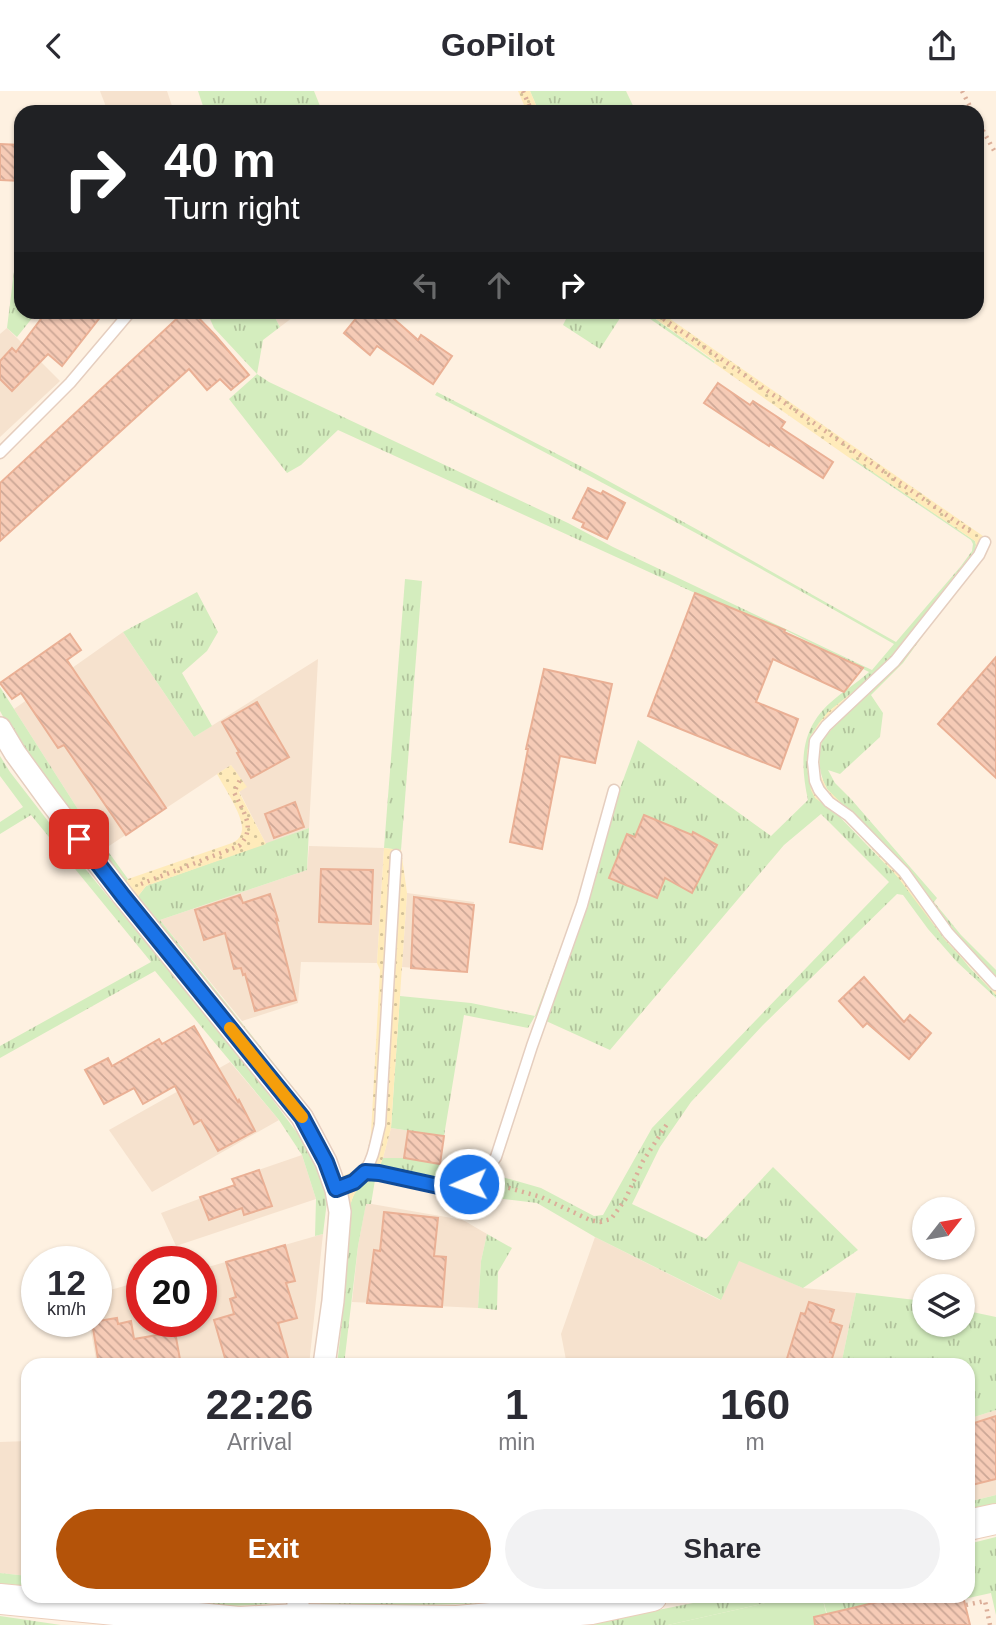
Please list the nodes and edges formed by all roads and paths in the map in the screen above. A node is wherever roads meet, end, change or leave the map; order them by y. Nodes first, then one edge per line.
1 (984, 132) edge
2 (996, 154) edge
3 (124, 319) edge
4 (664, 319) edge
5 (0, 453) edge
6 (985, 542) joint
7 (0, 728) edge
8 (241, 778) dead end
9 (614, 790) dead end
10 (396, 855) dead end
11 (123, 896) junction
12 (996, 985) edge
13 (667, 1124) dead end
14 (365, 1172) junction
15 (469, 1184) junction
16 (336, 1189) junction
17 (325, 1358) edge
18 (996, 1518) edge
19 (975, 1523) edge
20 (0, 1599) edge
21 (21, 1601) edge
22 (40, 1603) edge
23 (616, 1603) edge
24 (966, 1605) dead end
25 (298, 1608) edge
26 (238, 1623) edge
27 (990, 1625) edge

1 - 2 path
3 - 5 lane
4 - 6 path
6 - 12 lane
7 - 11 street
8 - 11 path
9 - 15 lane
10 - 14 lane
11 - 16 street
13 - 15 path
14 - 15 lane
14 - 16 lane
16 - 17 street
18 - 19 street
20 - 21 street
22 - 26 street
23 - 25 street
24 - 27 path
25 - 26 street

